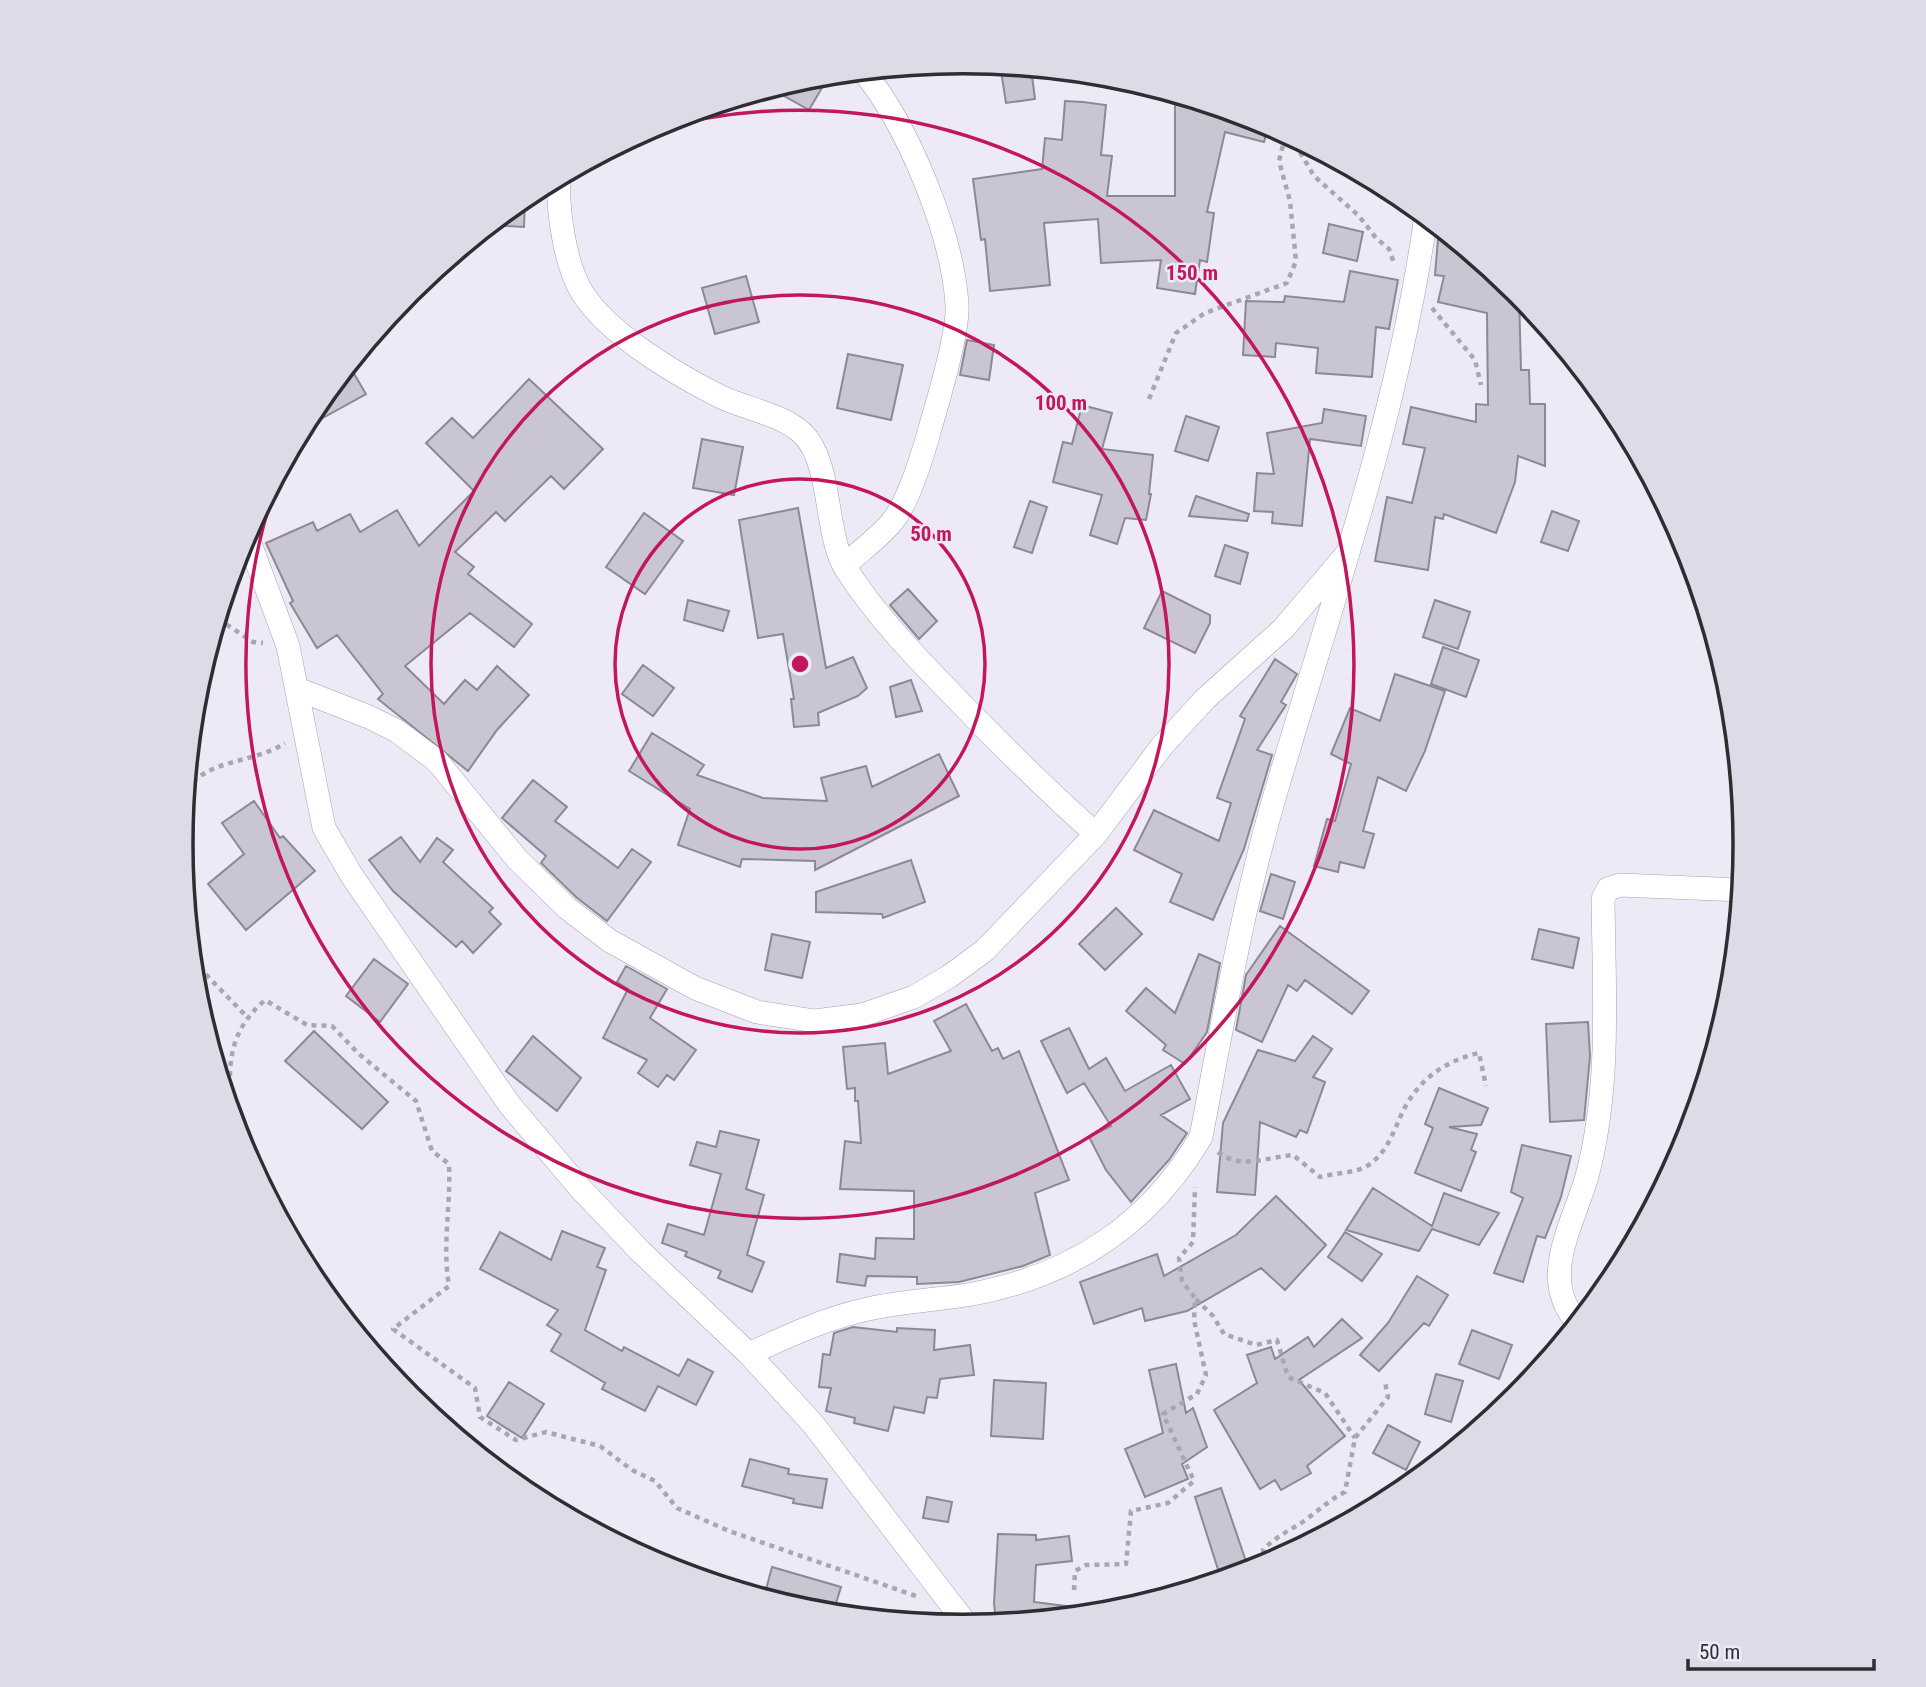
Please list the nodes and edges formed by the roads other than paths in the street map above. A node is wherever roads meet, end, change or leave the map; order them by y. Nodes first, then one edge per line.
1 (870, 79) edge
2 (558, 189) edge
3 (1424, 227) edge
4 (252, 549) edge
5 (1352, 549) junction
6 (844, 566) junction
7 (300, 690) junction
8 (1096, 834) junction
9 (1731, 890) edge
10 (1571, 1315) edge
11 (749, 1354) junction
12 (958, 1614) edge

1 - 6 street
2 - 6 street
3 - 5 street
4 - 7 street
5 - 8 street
5 - 11 street
6 - 8 street
7 - 8 street
7 - 11 street
9 - 10 street
11 - 12 street

